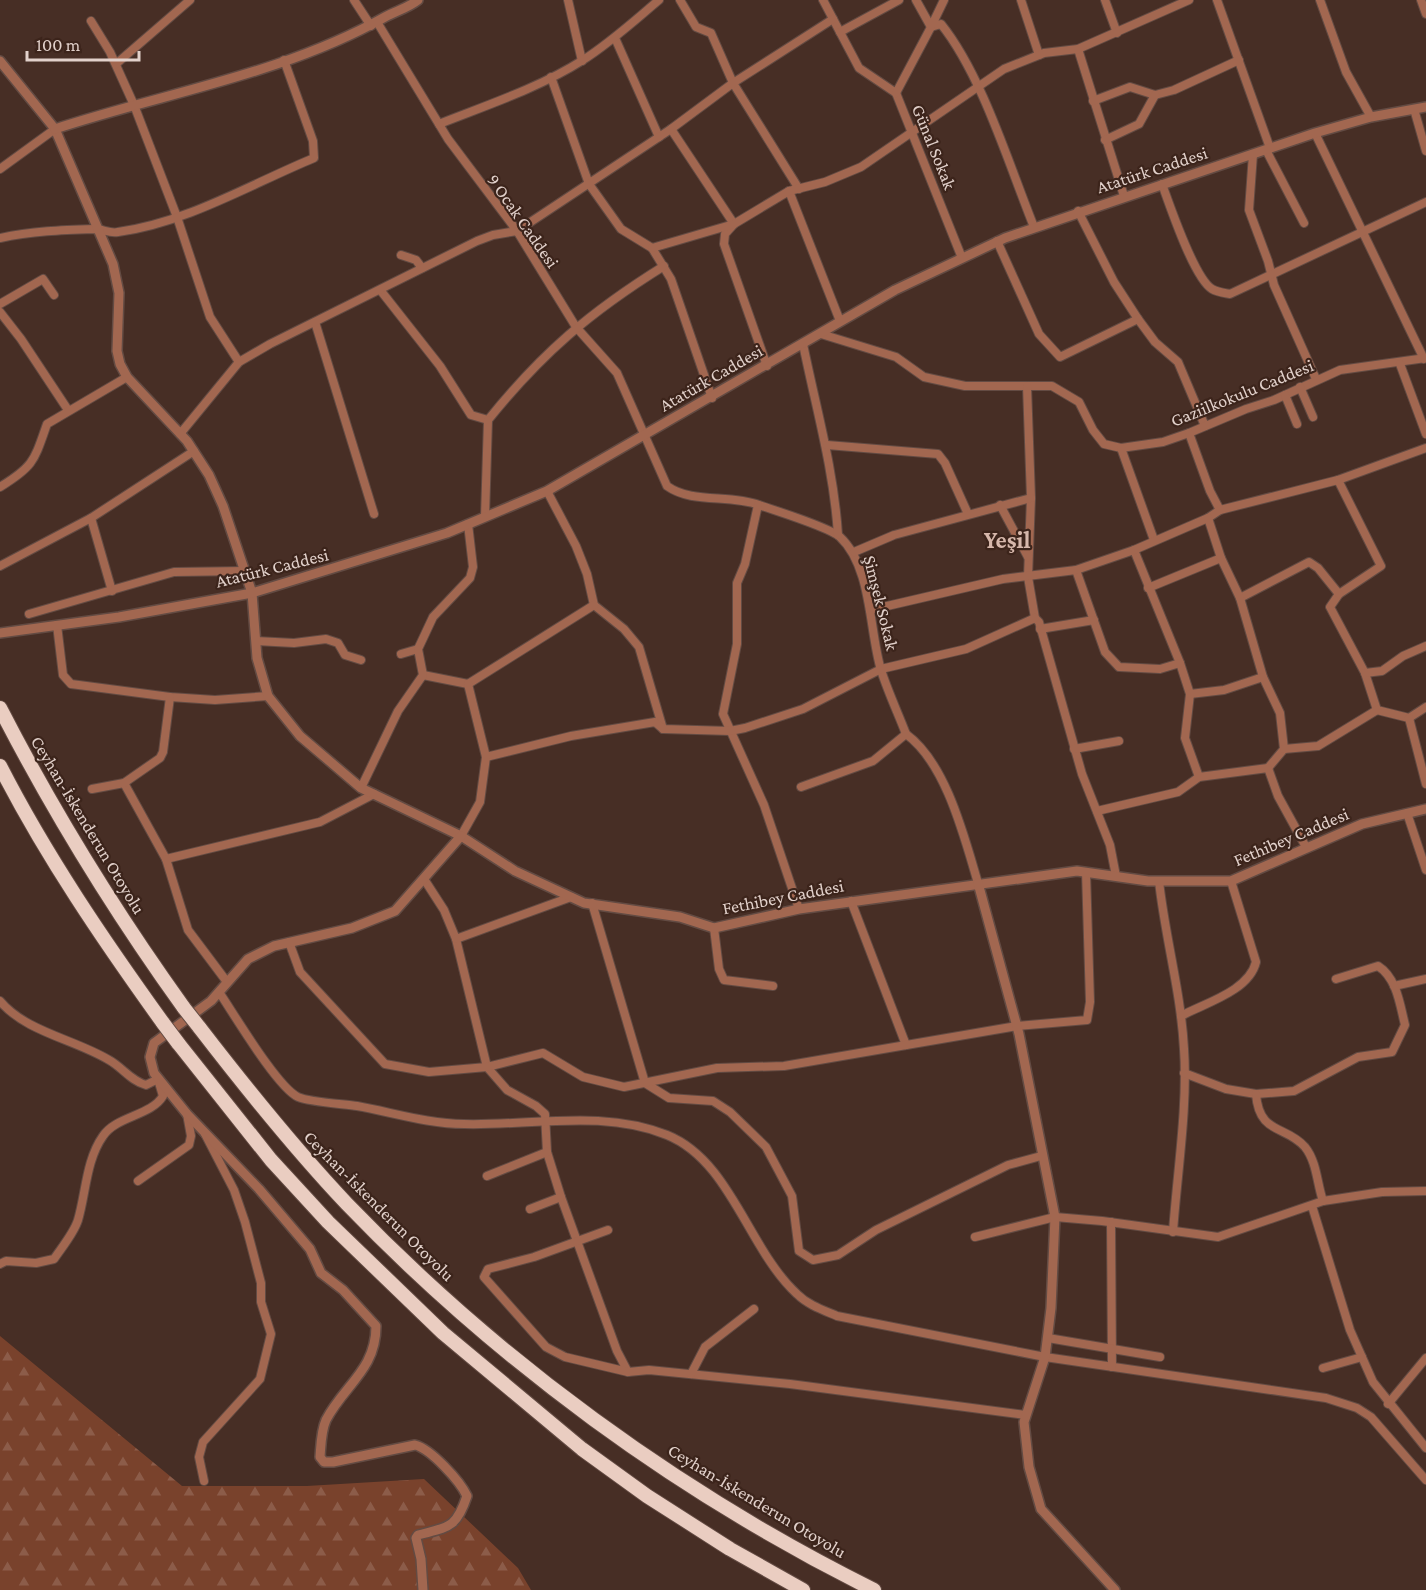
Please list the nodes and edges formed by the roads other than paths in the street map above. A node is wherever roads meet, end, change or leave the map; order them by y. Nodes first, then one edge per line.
1 (190, 0) edge
2 (354, 0) edge
3 (405, 0) edge
4 (417, 0) edge
5 (568, 0) edge
6 (659, 0) edge
7 (680, 0) edge
8 (823, 0) edge
9 (899, 0) edge
10 (916, 0) edge
11 (944, 0) edge
12 (1021, 0) edge
13 (1105, 0) edge
14 (1189, 0) edge
15 (1217, 0) edge
16 (1320, 0) edge
17 (1421, 0) edge
18 (1426, 14) edge
19 (388, 16) junction
20 (833, 19) junction
21 (91, 21) dead end
22 (374, 24) junction
23 (932, 27) junction
24 (840, 32) junction
25 (1118, 33) junction
26 (615, 38) junction
27 (1078, 49) junction
28 (1039, 55) junction
29 (284, 60) junction
30 (1239, 60) junction
31 (0, 61) edge
32 (582, 61) junction
33 (116, 64) junction
34 (551, 77) junction
35 (733, 83) junction
36 (978, 88) junction
37 (896, 93) junction
38 (1155, 95) junction
39 (1093, 101) junction
40 (134, 105) junction
41 (1426, 107) edge
42 (1414, 109) junction
43 (1371, 117) junction
44 (439, 124) junction
45 (55, 129) junction
46 (671, 129) junction
47 (914, 133) junction
48 (1315, 133) junction
49 (659, 137) junction
50 (1105, 140) junction
51 (1268, 149) junction
52 (1426, 150) edge
53 (1253, 154) junction
54 (0, 169) edge
55 (589, 184) junction
56 (1162, 184) junction
57 (799, 189) junction
58 (789, 191) junction
59 (1124, 196) junction
60 (1426, 202) edge
61 (1078, 212) junction
62 (177, 218) junction
63 (1304, 223) dead end
64 (734, 224) junction
65 (1034, 227) junction
66 (99, 229) junction
67 (517, 231) junction
68 (1364, 232) junction
69 (0, 238) edge
70 (997, 241) junction
71 (652, 248) junction
72 (400, 255) dead end
73 (962, 258) junction
74 (664, 267) junction
75 (422, 268) junction
76 (1272, 274) junction
77 (381, 291) junction
78 (54, 295) dead end
79 (0, 304) edge
80 (0, 312) edge
81 (1138, 319) junction
82 (840, 321) junction
83 (315, 322) junction
84 (576, 327) junction
85 (821, 334) junction
86 (803, 344) junction
87 (1425, 359) edge
88 (239, 362) junction
89 (1400, 364) junction
90 (767, 366) junction
91 (127, 377) junction
92 (1316, 379) junction
93 (1027, 386) junction
94 (1300, 387) junction
95 (1284, 395) junction
96 (712, 398) junction
97 (68, 410) junction
98 (1313, 417) dead end
99 (488, 420) junction
100 (1297, 424) dead end
101 (1205, 426) junction
102 (1189, 433) junction
103 (180, 434) junction
104 (646, 434) junction
105 (1426, 434) edge
106 (827, 446) junction
107 (1121, 448) junction
108 (1426, 448) edge
109 (194, 451) junction
110 (1338, 480) junction
111 (1, 484) edge
112 (547, 491) junction
113 (1031, 498) junction
114 (758, 505) junction
115 (1000, 505) junction
116 (1220, 510) junction
117 (968, 513) junction
118 (374, 514) dead end
119 (485, 517) junction
120 (91, 518) junction
121 (1208, 518) junction
122 (468, 524) junction
123 (838, 535) junction
124 (1155, 540) junction
125 (1134, 550) junction
126 (854, 552) junction
127 (1028, 558) junction
128 (1221, 558) junction
129 (0, 566) edge
130 (1076, 570) junction
131 (245, 571) junction
132 (1028, 577) junction
133 (1148, 588) junction
134 (112, 591) junction
135 (252, 593) junction
136 (1339, 594) junction
137 (1240, 598) junction
138 (594, 605) junction
139 (870, 610) junction
140 (29, 614) dead end
141 (1035, 618) junction
142 (1094, 620) junction
143 (57, 625) junction
144 (1040, 629) junction
145 (0, 633) edge
146 (256, 641) junction
147 (1426, 646) edge
148 (418, 650) junction
149 (401, 654) dead end
150 (361, 660) dead end
151 (1180, 663) junction
152 (881, 669) junction
153 (1365, 673) junction
154 (423, 675) junction
155 (1263, 677) junction
156 (468, 684) junction
157 (1190, 694) junction
158 (268, 696) junction
159 (170, 697) junction
160 (1426, 707) edge
161 (0, 708) edge
162 (1377, 710) junction
163 (1409, 718) junction
164 (663, 729) junction
165 (730, 731) junction
166 (906, 734) junction
167 (1119, 741) dead end
168 (1074, 749) junction
169 (1284, 749) junction
170 (486, 757) junction
171 (0, 766) edge
172 (1268, 768) junction
173 (1199, 777) junction
174 (124, 783) junction
175 (1426, 784) edge
176 (801, 787) dead end
177 (361, 788) junction
178 (92, 789) dead end
179 (374, 794) junction
180 (1426, 809) edge
181 (1098, 811) junction
182 (1407, 813) junction
183 (461, 836) junction
184 (1306, 847) junction
185 (166, 859) junction
186 (1426, 870) edge
187 (1086, 872) junction
188 (1116, 876) junction
189 (424, 879) junction
190 (1159, 881) junction
191 (1231, 881) junction
192 (978, 883) junction
193 (571, 897) junction
194 (851, 901) junction
195 (592, 903) junction
196 (799, 909) junction
197 (714, 928) junction
198 (456, 939) junction
199 (289, 942) junction
200 (1336, 979) dead end
201 (1426, 979) edge
202 (227, 982) junction
203 (773, 986) dead end
204 (1394, 986) junction
205 (219, 992) junction
206 (0, 1001) edge
207 (1181, 1016) junction
208 (1017, 1026) junction
209 (906, 1045) junction
210 (487, 1067) junction
211 (1185, 1073) junction
212 (158, 1079) junction
213 (645, 1083) junction
214 (1256, 1094) junction
215 (187, 1114) junction
216 (545, 1122) junction
217 (204, 1130) junction
218 (548, 1152) junction
219 (1041, 1156) junction
220 (487, 1176) dead end
221 (138, 1180) dead end
222 (1426, 1191) edge
223 (561, 1197) junction
224 (1323, 1202) junction
225 (1312, 1206) junction
226 (530, 1209) dead end
227 (1055, 1217) junction
228 (1111, 1222) junction
229 (608, 1230) dead end
230 (1173, 1232) junction
231 (975, 1236) dead end
232 (577, 1240) junction
233 (0, 1264) edge
234 (754, 1309) dead end
235 (1048, 1338) junction
236 (1112, 1347) junction
237 (1362, 1356) junction
238 (1045, 1357) junction
239 (1160, 1357) dead end
240 (1426, 1358) edge
241 (1112, 1367) junction
242 (1323, 1368) dead end
243 (628, 1372) junction
244 (691, 1374) junction
245 (1388, 1404) junction
246 (1026, 1415) junction
247 (1426, 1448) edge
248 (1426, 1480) edge
249 (204, 1481) dead end
250 (423, 1590) edge
251 (803, 1590) edge
252 (874, 1590) edge
253 (1115, 1590) edge

1 - 33 street
2 - 22 street, 9 Ocak Caddesi
3 - 19 street
4 - 19 street
5 - 32 street
6 - 26 street
7 - 35 street
8 - 20 street, Günal Sokak
9 - 24 street
10 - 23 street
11 - 23 street
12 - 28 street
13 - 25 street
14 - 25 street
15 - 30 street
16 - 43 street
17 - 18 street
19 - 22 street
20 - 24 street, Günal Sokak
20 - 35 street
21 - 33 street
22 - 29 street
22 - 44 street, 9 Ocak Caddesi
23 - 36 street
23 - 37 street
24 - 37 street, Günal Sokak
25 - 27 street
26 - 32 street
26 - 49 street
27 - 28 street
27 - 39 street
28 - 36 street
29 - 40 street
29 - 62 street
30 - 38 street
30 - 51 street
31 - 45 street
32 - 34 street
33 - 40 street
34 - 44 street
34 - 55 street
35 - 46 street
35 - 57 street
36 - 47 street
36 - 65 street
37 - 47 street, Günal Sokak
38 - 39 street
38 - 50 street
39 - 50 street
40 - 45 street
40 - 62 street
41 - 42 street, Atatürk Caddesi
42 - 43 street, Atatürk Caddesi
42 - 52 street
43 - 48 street, Atatürk Caddesi
44 - 67 street, 9 Ocak Caddesi
45 - 54 street
45 - 66 street
46 - 49 street
46 - 64 street
47 - 57 street
47 - 73 street, Günal Sokak
48 - 51 street, Atatürk Caddesi
48 - 68 street
49 - 55 street
50 - 59 street
51 - 53 street, Atatürk Caddesi
51 - 63 street
53 - 56 street, Atatürk Caddesi
53 - 76 street
55 - 67 street
55 - 71 street
56 - 59 street, Atatürk Caddesi
56 - 76 street
57 - 58 street
58 - 64 street
58 - 82 street
59 - 61 street, Atatürk Caddesi
60 - 68 street
61 - 65 street, Atatürk Caddesi
61 - 81 street
62 - 66 street
62 - 88 street
64 - 71 street
64 - 90 street
65 - 70 street, Atatürk Caddesi
66 - 69 street
66 - 91 street
67 - 75 street
67 - 84 street, 9 Ocak Caddesi
68 - 76 street
68 - 87 street
70 - 73 street, Atatürk Caddesi
70 - 81 street
71 - 74 street
72 - 75 street
73 - 82 street, Atatürk Caddesi
74 - 84 street
74 - 96 street
75 - 77 street
76 - 92 street
77 - 83 street
77 - 99 street
78 - 79 street
80 - 97 street
81 - 101 street
82 - 85 street, Atatürk Caddesi
83 - 88 street
83 - 118 street
84 - 99 street
84 - 104 street, 9 Ocak Caddesi
85 - 86 street, Atatürk Caddesi
85 - 93 street
86 - 90 street, Atatürk Caddesi
86 - 106 street
87 - 89 street, Gaziilkokulu Caddesi
88 - 103 street
89 - 92 street, Gaziilkokulu Caddesi
89 - 105 street
90 - 96 street, Atatürk Caddesi
91 - 97 street
91 - 103 street, Fethibey Caddesi
92 - 94 street, Gaziilkokulu Caddesi
93 - 107 street
93 - 113 street
94 - 95 street, Gaziilkokulu Caddesi
94 - 98 street
95 - 100 street
95 - 101 street, Gaziilkokulu Caddesi
96 - 104 street, Atatürk Caddesi
97 - 111 street
99 - 119 street
101 - 102 street, Gaziilkokulu Caddesi
102 - 107 street, Gaziilkokulu Caddesi
102 - 116 street
103 - 109 street, Fethibey Caddesi
104 - 112 street, Atatürk Caddesi
104 - 114 street, Şimşek Sokak
106 - 117 street
106 - 123 street
107 - 124 street
108 - 110 street
109 - 120 street
109 - 131 street, Fethibey Caddesi
110 - 116 street
110 - 136 street
112 - 119 street, Atatürk Caddesi
112 - 138 street
113 - 115 street
113 - 127 street
114 - 123 street, Şimşek Sokak
114 - 165 street
115 - 117 street
115 - 127 street
116 - 121 street
117 - 126 street
119 - 122 street, Atatürk Caddesi
120 - 129 street
120 - 134 street
121 - 124 street
121 - 128 street
122 - 135 street, Atatürk Caddesi
122 - 148 street
123 - 126 street, Şimşek Sokak
124 - 125 street
125 - 130 street
125 - 133 street
126 - 139 street, Şimşek Sokak
127 - 132 street
128 - 133 street
128 - 137 street
130 - 132 street
130 - 142 street
131 - 134 street
131 - 135 street, Fethibey Caddesi
132 - 139 street
132 - 141 street
133 - 151 street
134 - 140 street
135 - 143 street, Atatürk Caddesi
135 - 146 street, Fethibey Caddesi
136 - 137 street
136 - 153 street
137 - 155 street
138 - 156 street
138 - 164 street
139 - 152 street, Şimşek Sokak
141 - 144 street
141 - 152 street
142 - 144 street
142 - 151 street
143 - 145 street, Atatürk Caddesi
143 - 159 street
144 - 168 street
146 - 150 street
146 - 158 street, Fethibey Caddesi
147 - 153 street
148 - 149 street
148 - 154 street
151 - 157 street
152 - 165 street
152 - 166 street, Şimşek Sokak
153 - 162 street
154 - 156 street
154 - 177 street
155 - 157 street
155 - 169 street
156 - 170 street
157 - 173 street
158 - 159 street
158 - 177 street, Fethibey Caddesi
159 - 174 street
160 - 163 street
161 - 252 highway, Ceyhan-İskenderun Otoyolu, bridge
162 - 163 street
162 - 169 street
163 - 175 street
164 - 165 street
164 - 170 street
165 - 196 street
166 - 176 street
166 - 192 street
167 - 168 street
168 - 181 street
169 - 172 street
170 - 183 street
171 - 251 highway, bridge
172 - 173 street
172 - 184 street
173 - 181 street
174 - 178 street
174 - 185 street
177 - 179 street, Fethibey Caddesi
179 - 183 street, Fethibey Caddesi
179 - 185 street
180 - 182 street, Fethibey Caddesi
181 - 188 street
182 - 184 street, Fethibey Caddesi
182 - 186 street
183 - 189 street
183 - 193 street, Fethibey Caddesi
184 - 191 street, Fethibey Caddesi
185 - 202 street
187 - 188 street, Fethibey Caddesi
187 - 192 street, Fethibey Caddesi
187 - 208 street
188 - 190 street, Fethibey Caddesi
189 - 198 street
189 - 199 street
190 - 191 street, Fethibey Caddesi
190 - 207 street
191 - 207 street
192 - 194 street, Fethibey Caddesi
192 - 208 street
193 - 195 street, Fethibey Caddesi
193 - 198 street
194 - 196 street, Fethibey Caddesi
194 - 209 street
195 - 197 street, Fethibey Caddesi
195 - 213 street
196 - 197 street, Fethibey Caddesi
197 - 203 street
198 - 210 street
199 - 202 street
199 - 210 street
200 - 204 street
201 - 204 street
202 - 205 street
204 - 214 street
205 - 212 street
205 - 216 street
206 - 212 street
207 - 211 street
208 - 209 street
208 - 219 street
209 - 213 street
210 - 213 street
210 - 216 street
211 - 214 street
211 - 230 street
212 - 215 street
212 - 233 street
213 - 219 street
214 - 224 street
215 - 217 street
215 - 221 street
216 - 218 street
216 - 238 street
217 - 249 street
217 - 250 street
218 - 220 street
218 - 223 street
219 - 227 street
222 - 224 street
223 - 226 street
223 - 232 street
224 - 225 street
225 - 230 street
225 - 237 street
227 - 228 street
227 - 231 street
227 - 235 street
228 - 230 street
228 - 236 street
229 - 232 street
232 - 243 street
232 - 243 street
234 - 244 street
235 - 236 street
235 - 238 street
236 - 239 street
236 - 241 street
237 - 242 street
237 - 245 street
238 - 241 street
238 - 246 street
240 - 245 street
241 - 248 street
243 - 244 street
244 - 246 street
245 - 247 street
246 - 253 street

